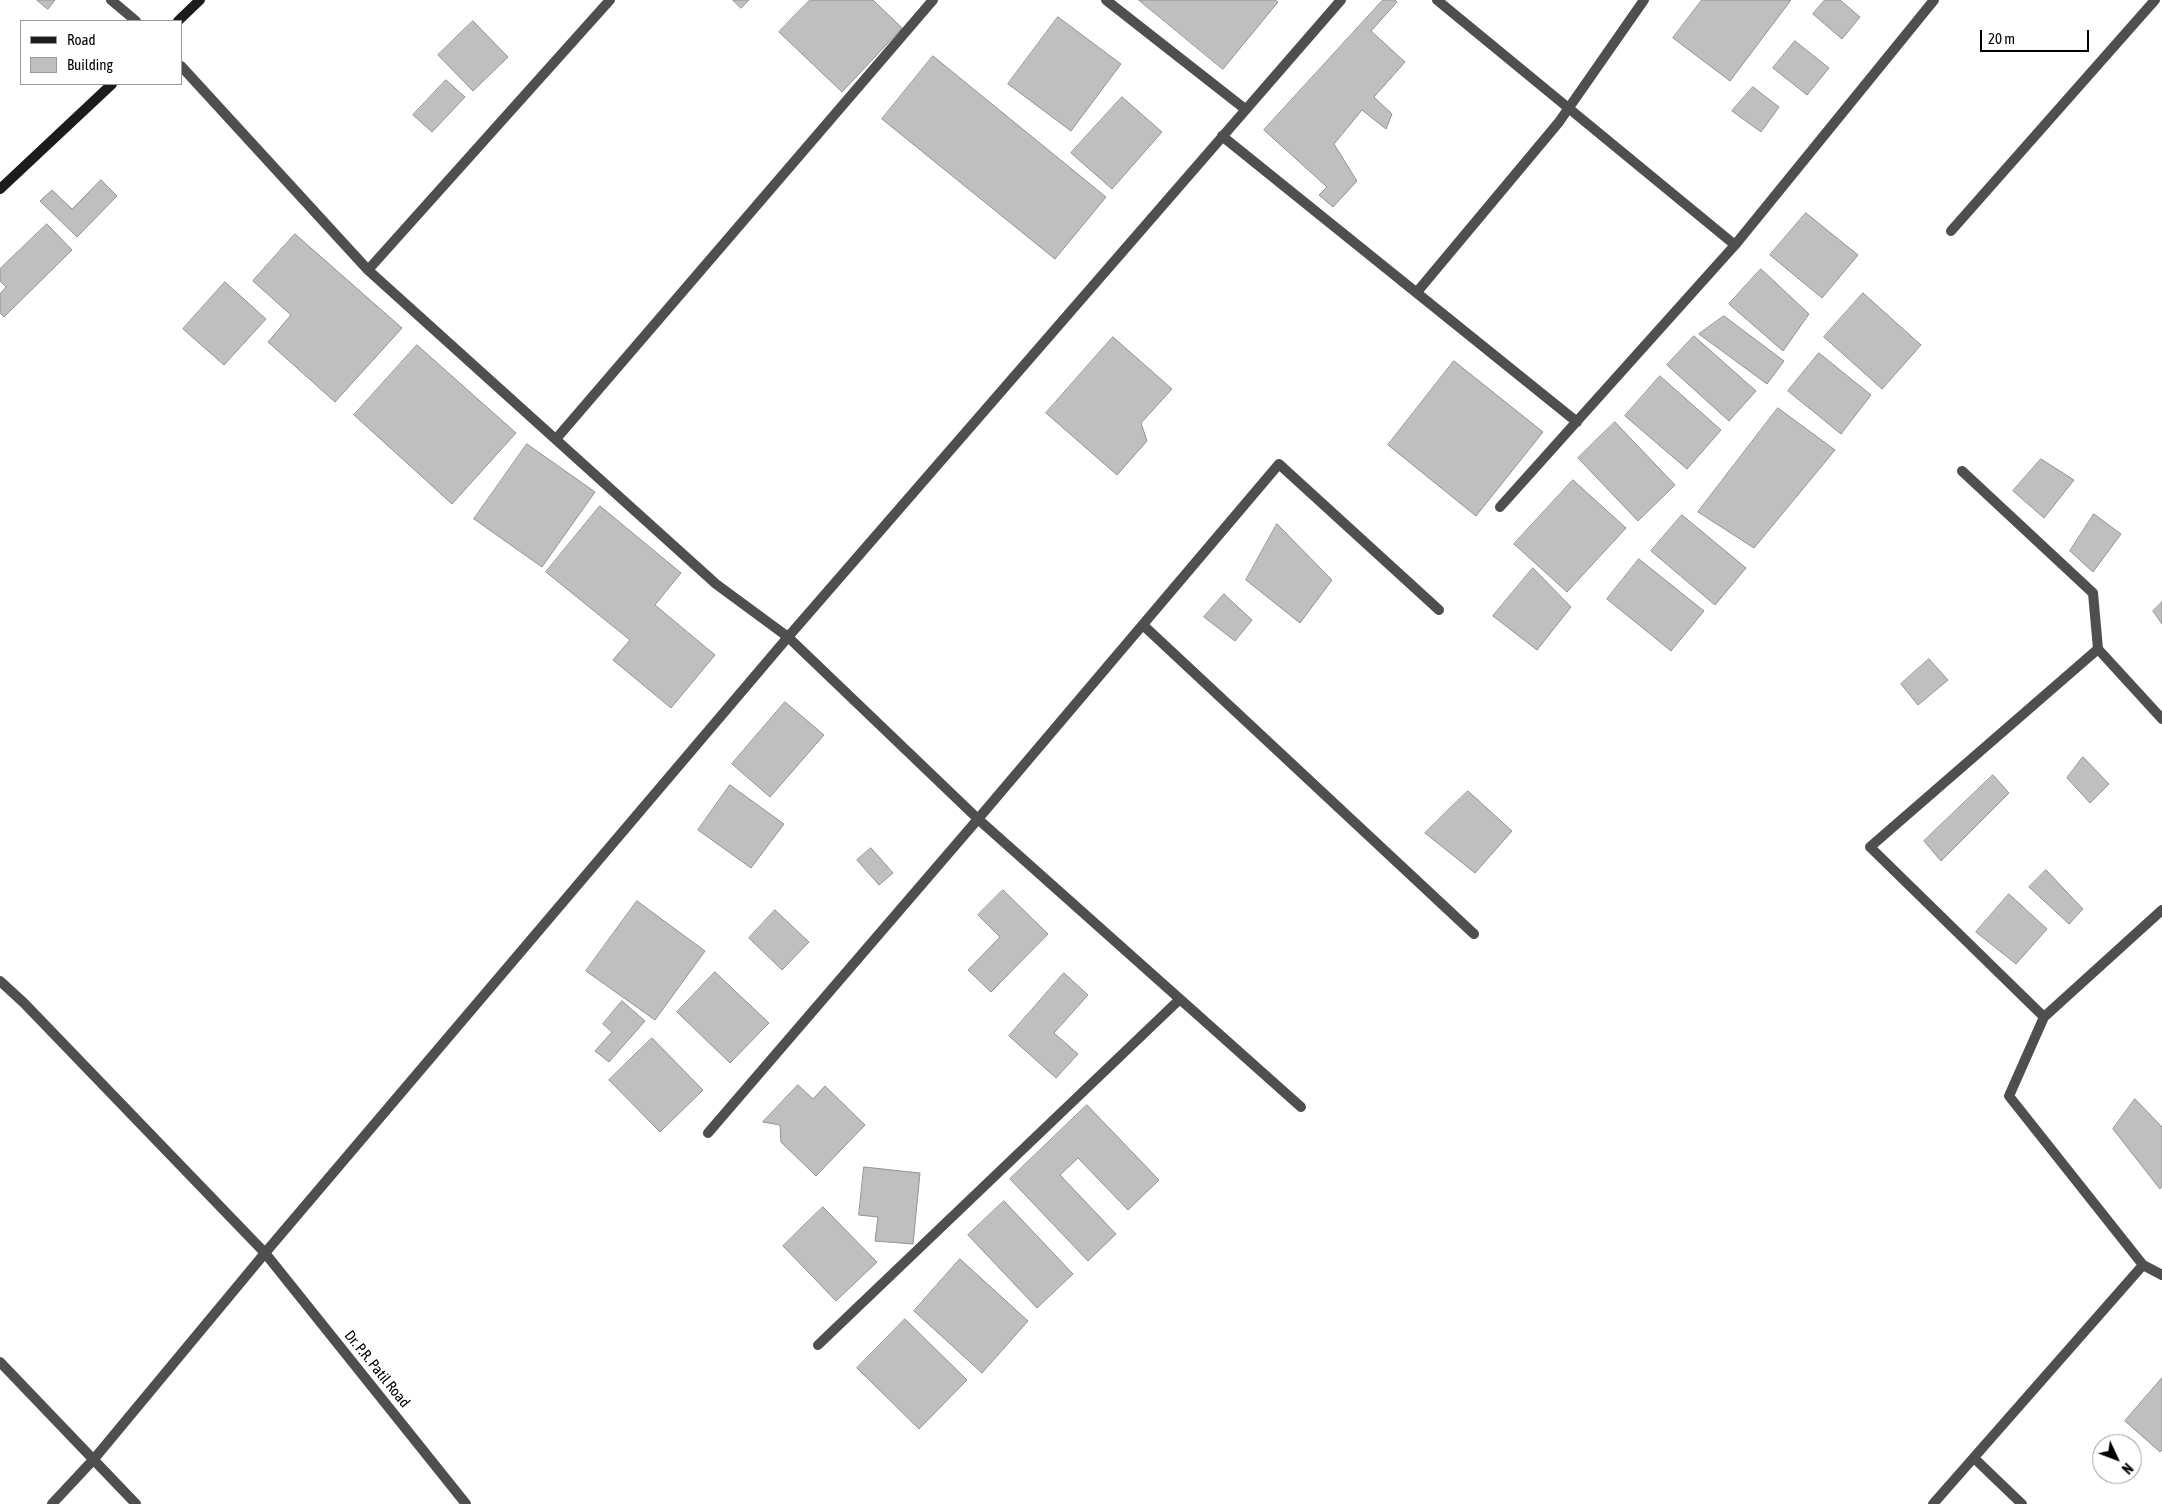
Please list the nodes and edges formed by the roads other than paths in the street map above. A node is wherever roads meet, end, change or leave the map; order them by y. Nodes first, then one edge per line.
1 (111, 0) edge
2 (200, 0) edge
3 (610, 0) edge
4 (933, 0) edge
5 (1106, 0) edge
6 (1341, 0) edge
7 (1437, 0) edge
8 (1644, 0) edge
9 (1934, 0) edge
10 (2155, 0) edge
11 (135, 20) edge
12 (179, 20) edge
13 (182, 67) edge
14 (111, 85) edge
15 (1569, 108) junction
16 (1245, 109) junction
17 (1222, 136) junction
18 (0, 189) edge
19 (1951, 231) dead end
20 (1735, 245) junction
21 (368, 270) junction
22 (1416, 292) junction
23 (1577, 422) junction
24 (556, 439) junction
25 (1962, 471) dead end
26 (1500, 507) dead end
27 (1440, 610) dead end
28 (1143, 625) junction
29 (788, 637) junction
30 (2098, 649) junction
31 (2162, 719) edge
32 (978, 819) junction
33 (2162, 910) edge
34 (1474, 934) dead end
35 (0, 981) edge
36 (1180, 999) junction
37 (2044, 1017) junction
38 (1301, 1108) dead end
39 (708, 1133) dead end
40 (265, 1253) junction
41 (2143, 1265) junction
42 (2162, 1274) edge
43 (818, 1345) dead end
44 (0, 1362) edge
45 (1974, 1458) junction
46 (94, 1459) junction
47 (52, 1504) edge
48 (136, 1504) edge
49 (466, 1504) edge
50 (1933, 1504) edge
51 (2022, 1504) edge

1 - 11 street
2 - 12 main road
3 - 21 street
4 - 24 street
5 - 16 street
6 - 16 street
7 - 15 street
8 - 15 street
9 - 20 street
10 - 19 street
13 - 21 street
14 - 18 main road
15 - 20 street
15 - 22 street
16 - 17 street
17 - 22 street
17 - 29 street
20 - 23 street
21 - 24 street
22 - 23 street
23 - 26 street
24 - 29 street
25 - 30 street
27 - 28 street
28 - 32 street
28 - 34 street
29 - 32 street
29 - 40 street
30 - 31 street
30 - 37 street
32 - 36 street
32 - 39 street
33 - 37 street
35 - 40 street, Dr. P.R. Patil Road
36 - 38 street
36 - 43 street
37 - 41 street
40 - 46 street
40 - 49 street, Dr. P.R. Patil Road
41 - 42 street
41 - 45 street
44 - 46 street
45 - 50 street
45 - 51 street
46 - 47 street
46 - 48 street

